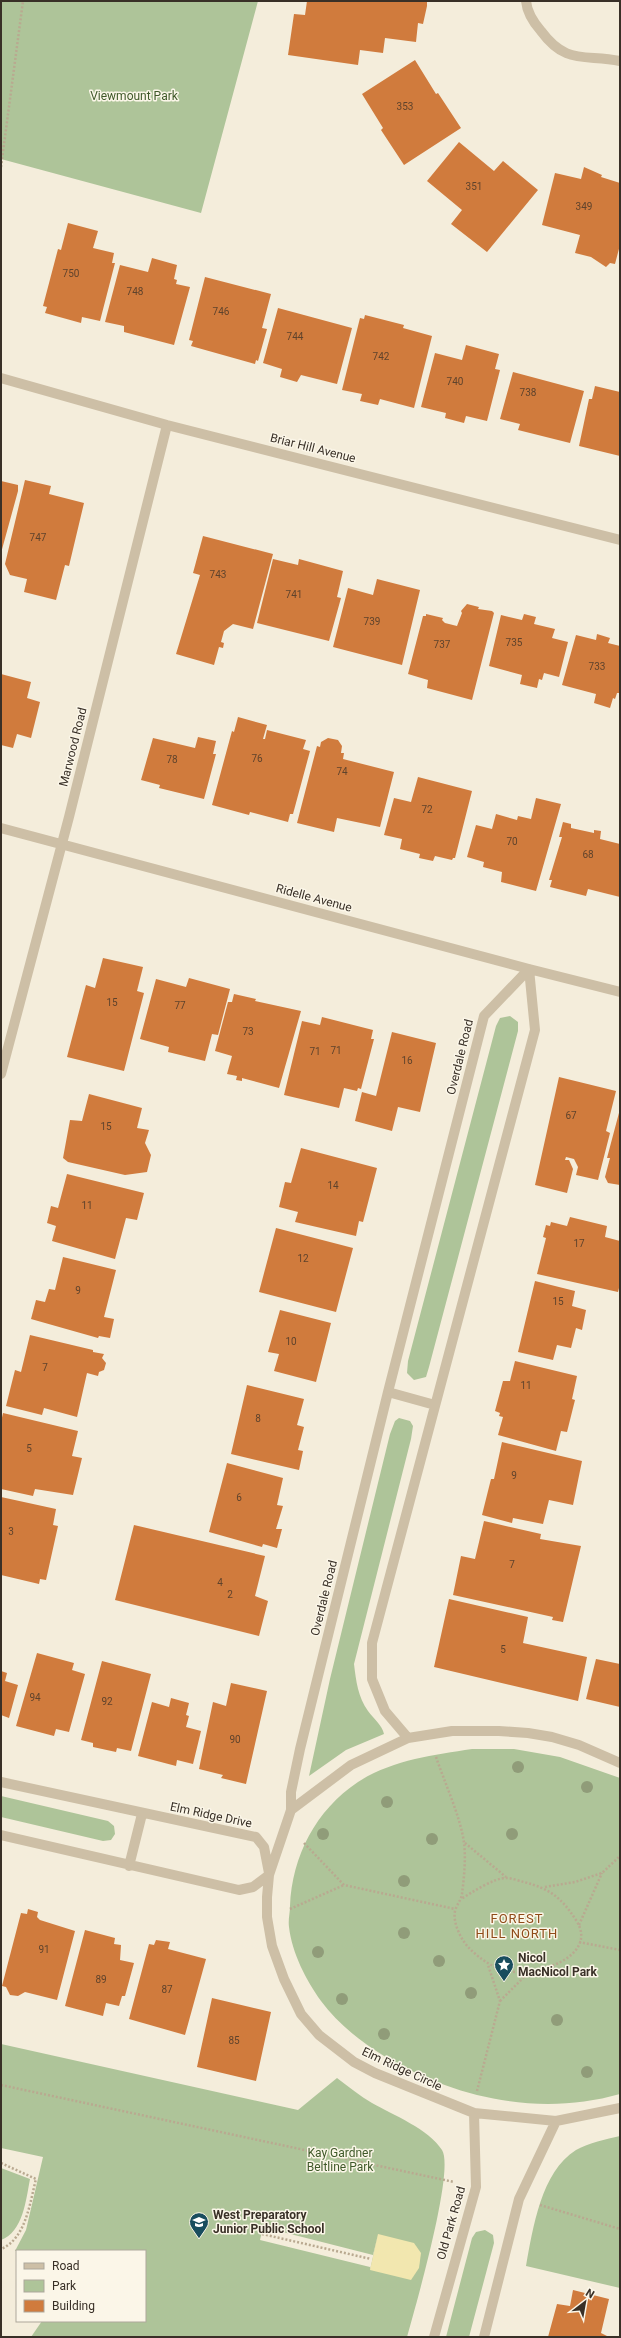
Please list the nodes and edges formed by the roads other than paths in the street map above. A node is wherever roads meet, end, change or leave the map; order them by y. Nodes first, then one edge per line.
1 (526, 1) edge
2 (620, 61) edge
3 (1, 378) edge
4 (167, 425) junction
5 (620, 540) edge
6 (1, 828) edge
7 (62, 844) junction
8 (529, 969) junction
9 (620, 992) edge
10 (1, 1074) edge
11 (388, 1392) junction
12 (435, 1405) junction
13 (408, 1738) junction
14 (620, 1763) edge
15 (1, 1782) edge
16 (291, 1810) junction
17 (142, 1814) junction
18 (1, 1835) edge
19 (129, 1866) junction
20 (269, 1875) junction
21 (620, 2108) edge
22 (474, 2113) junction
23 (556, 2122) junction
24 (434, 2337) edge
25 (484, 2337) edge

1 - 2 street
3 - 4 street, Briar Hill Avenue
4 - 5 street, Briar Hill Avenue
4 - 7 street, Marwood Road
6 - 7 street, Ridelle Avenue
7 - 8 street, Ridelle Avenue
7 - 10 street, Marwood Road
8 - 9 street, Ridelle Avenue
8 - 11 street, Overdale Road
8 - 12 street
11 - 12 street
11 - 16 street, Overdale Road
12 - 13 street
13 - 14 street
13 - 16 street
15 - 17 street, Elm Ridge Drive
16 - 20 street, Elm Ridge Circle
17 - 19 street
17 - 20 street, Elm Ridge Drive
18 - 19 street
19 - 20 street
20 - 22 street, Elm Ridge Circle
21 - 23 street, Elm Ridge Circle
22 - 23 street, Elm Ridge Circle
22 - 24 street, Old Park Road
23 - 25 street

